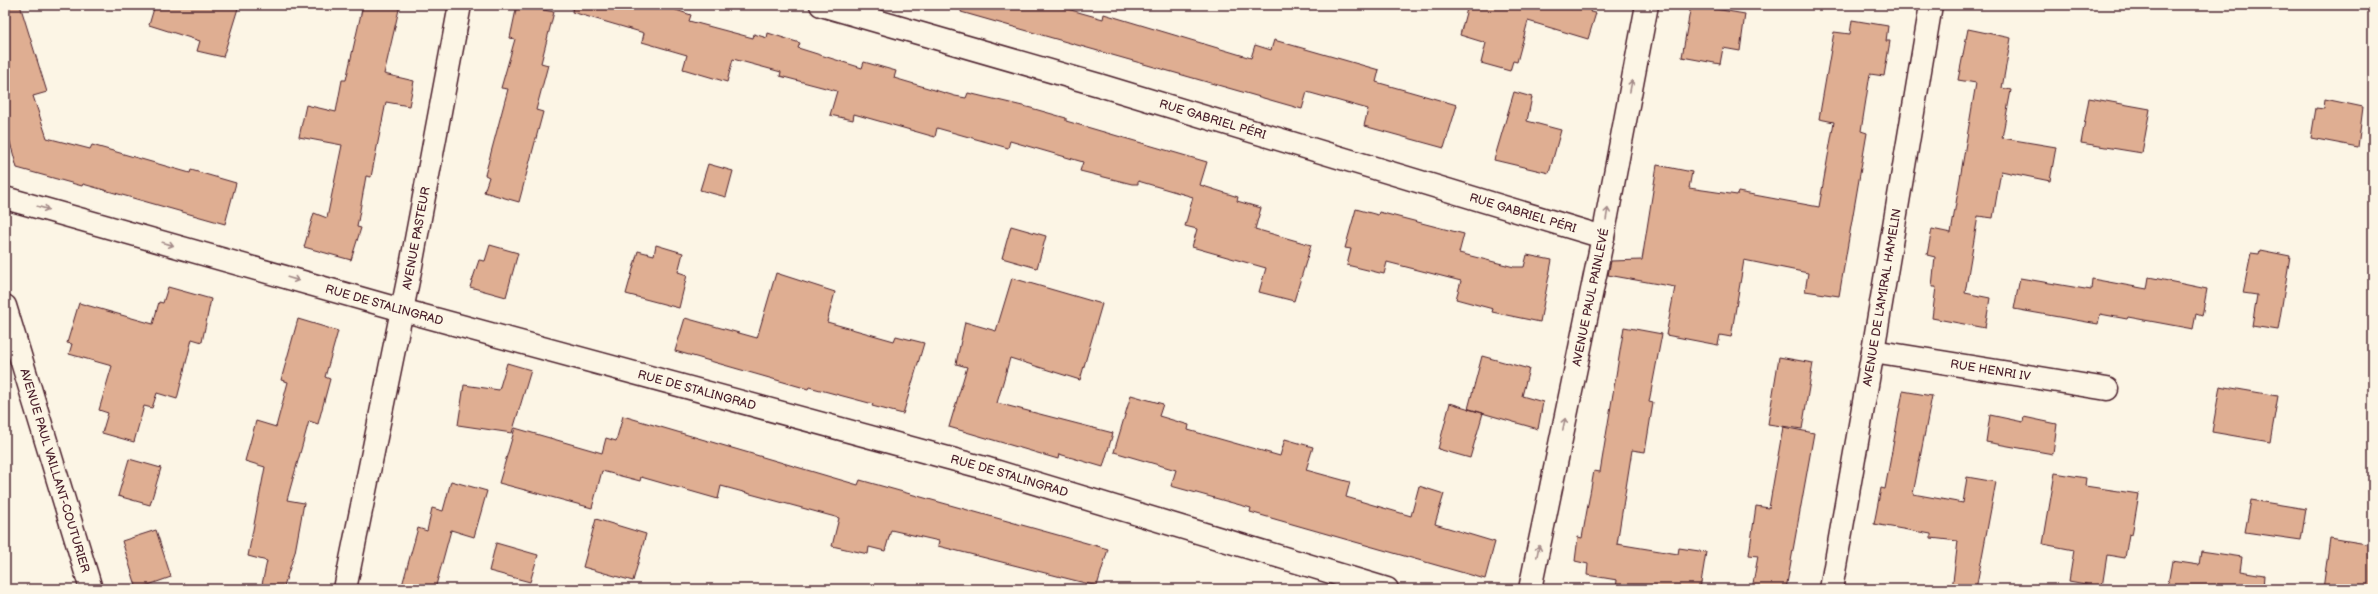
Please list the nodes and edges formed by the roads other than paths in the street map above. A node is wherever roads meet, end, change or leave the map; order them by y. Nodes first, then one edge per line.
1 (460, 5) edge
2 (821, 5) edge
3 (1646, 5) edge
4 (1930, 5) edge
5 (5, 198) edge
6 (1603, 237) junction
7 (5, 306) edge
8 (402, 310) junction
9 (1874, 351) junction
10 (2107, 389) dead end
11 (91, 589) edge
12 (345, 589) edge
13 (1387, 589) edge
14 (1530, 589) edge
15 (1831, 589) edge

1 - 8 street, AVENUE PASTEUR
2 - 6 street, RUE GABRIEL PÉRI
6 -> 3 street, AVENUE PAUL PAINLEVÉ
4 - 9 street, AVENUE DE L'AMIRAL HAMELIN
5 -> 8 street, RUE DE STALINGRAD
14 -> 6 street, AVENUE PAUL PAINLEVÉ
7 - 11 street, AVENUE PAUL VAILLANT-COUTURIER
8 - 12 street, AVENUE PASTEUR
8 - 13 street, RUE DE STALINGRAD
9 - 10 street, RUE HENRI IV
9 - 15 street, AVENUE DE L'AMIRAL HAMELIN

